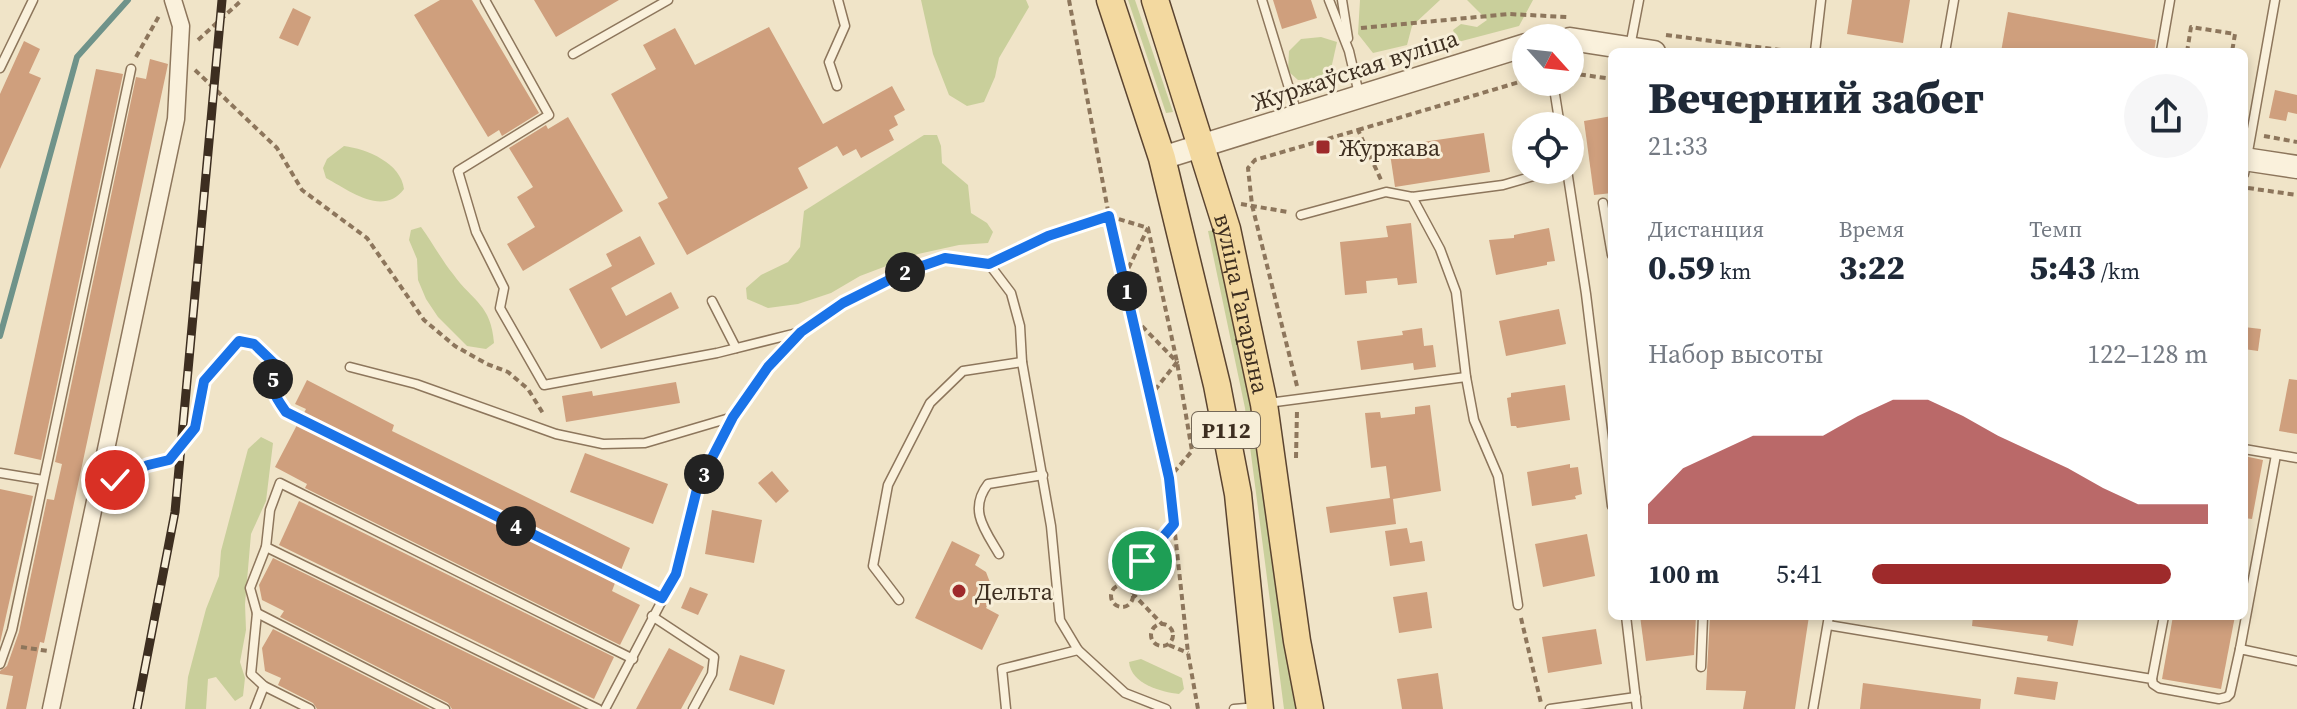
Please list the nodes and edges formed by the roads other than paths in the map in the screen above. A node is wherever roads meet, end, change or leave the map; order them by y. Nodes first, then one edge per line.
1 (33, 0) edge
2 (173, 0) edge
3 (485, 0) edge
4 (668, 0) edge
5 (838, 0) edge
6 (1110, 0) edge
7 (1155, 0) edge
8 (1262, 0) edge
9 (1329, 0) edge
10 (1342, 0) edge
11 (1639, 0) edge
12 (1821, 0) edge
13 (1954, 0) edge
14 (2170, 0) edge
15 (2275, 0) edge
16 (1584, 41) edge
17 (1630, 48) joint
18 (1815, 48) edge
19 (1946, 48) edge
20 (2162, 48) edge
21 (1512, 49) edge
22 (1349, 51) junction
23 (573, 54) dead end
24 (0, 68) edge
25 (131, 69) road end
26 (837, 86) dead end
27 (1359, 97) junction
28 (1298, 117) junction
29 (1201, 145) junction
30 (2248, 149) edge
31 (1162, 158) junction
32 (2248, 164) edge
33 (2297, 167) edge
34 (1512, 182) edge
35 (1569, 184) edge
36 (1412, 197) junction
37 (1603, 203) dead end
38 (1301, 215) road end
39 (1608, 232) edge
40 (712, 301) dead end
41 (801, 332) junction
42 (736, 348) junction
43 (1022, 362) junction
44 (350, 367) dead end
45 (279, 368) road end
46 (1466, 377) junction
47 (1264, 404) junction
48 (733, 417) junction
49 (2248, 450) edge
50 (2276, 455) junction
51 (2297, 458) edge
52 (0, 473) edge
53 (1608, 473) edge
54 (1043, 475) junction
55 (43, 480) junction
56 (266, 547) junction
57 (999, 554) dead end
58 (662, 598) junction
59 (899, 600) dead end
60 (1518, 605) road end
61 (2248, 606) edge
62 (257, 613) junction
63 (652, 616) junction
64 (1626, 620) edge
65 (1703, 620) edge
66 (1828, 620) edge
67 (2163, 620) edge
68 (2245, 620) edge
69 (2240, 649) junction
70 (1078, 650) junction
71 (633, 659) junction
72 (2297, 661) edge
73 (0, 664) edge
74 (1701, 667) dead end
75 (2152, 679) junction
76 (264, 686) junction
77 (1636, 697) junction
78 (1251, 708) edge
79 (51, 709) edge
80 (255, 709) edge
81 (310, 709) edge
82 (445, 709) edge
83 (598, 709) edge
84 (605, 709) edge
85 (693, 709) edge
86 (1006, 709) edge
87 (1166, 709) edge
88 (1310, 709) edge
89 (1550, 709) edge
90 (1637, 709) edge
91 (1813, 709) edge

1 - 24 lane
2 - 79 street
3 - 42 lane
4 - 23 lane
5 - 26 lane
6 - 31 main road, вуліца Гагарына / Р112
7 - 29 main road, вуліца Гагарына / Р112
8 - 28 lane
9 - 22 lane
10 - 22 lane
11 - 17 lane
12 - 18 lane
13 - 19 lane
14 - 20 lane
15 - 30 lane
16 - 17 street
21 - 27 street, Журжаўская вуліца
22 - 27 lane
25 - 55 lane
27 - 28 street, Журжаўская вуліца
28 - 29 street, Журжаўская вуліца
29 - 31 street, Журжаўская вуліца
29 - 47 main road, вуліца Гагарына / Р112
31 - 78 main road, вуліца Гагарына / Р112
32 - 33 street
34 - 36 lane
35 - 53 lane
36 - 38 lane
36 - 46 lane
37 - 39 lane
40 - 42 lane
41 - 42 lane
41 - 43 lane
41 - 48 lane
43 - 54 lane
43 - 59 lane
44 - 48 lane
45 - 58 lane
46 - 47 lane
46 - 60 lane
47 - 88 main road, вуліца Гагарына / Р112
48 - 58 lane
49 - 50 lane
50 - 51 lane
50 - 61 lane
52 - 55 lane
54 - 57 lane
54 - 70 lane
55 - 73 lane
56 - 62 lane
56 - 71 lane
56 - 83 lane
58 - 63 lane
62 - 76 lane
62 - 82 lane
63 - 71 lane
63 - 85 lane
64 - 77 lane
65 - 74 lane
66 - 75 lane
66 - 91 lane
67 - 75 lane
68 - 69 lane
69 - 72 lane
69 - 75 lane
70 - 86 lane
70 - 87 lane
71 - 84 lane
76 - 80 lane
76 - 81 lane
77 - 89 lane
77 - 90 lane

